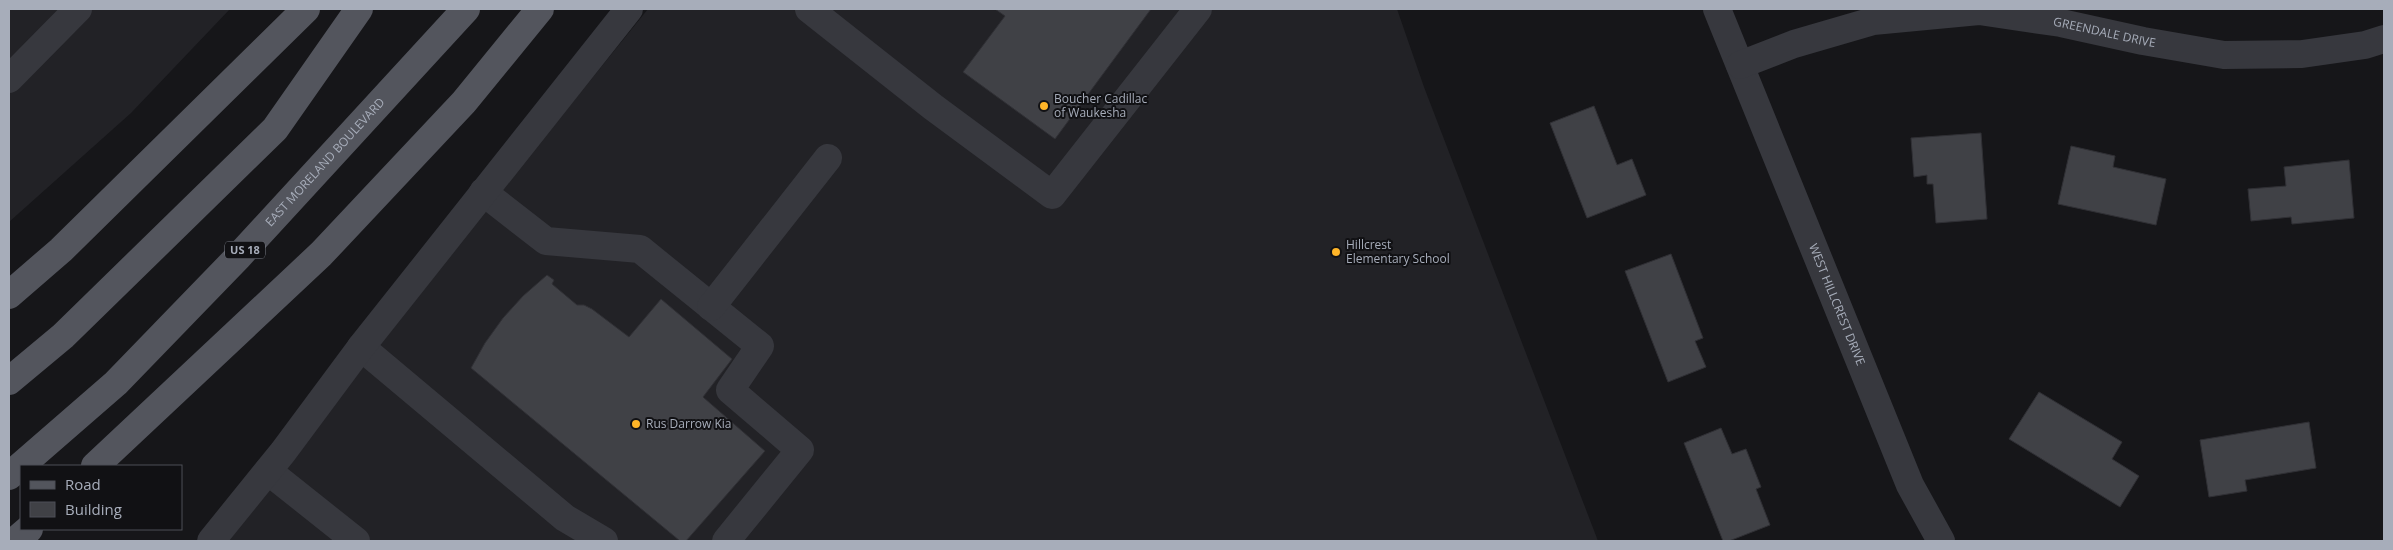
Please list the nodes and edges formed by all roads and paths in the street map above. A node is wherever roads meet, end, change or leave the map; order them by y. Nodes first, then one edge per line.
1 (78, 9) edge
2 (306, 9) edge
3 (359, 9) edge
4 (444, 9) edge
5 (466, 9) edge
6 (540, 9) edge
7 (629, 9) edge
8 (809, 9) edge
9 (1198, 9) edge
10 (1717, 9) edge
11 (2384, 39) edge
12 (419, 61) junction
13 (1740, 65) junction
14 (9, 79) edge
15 (828, 158) dead end
16 (483, 192) junction
17 (9, 295) edge
18 (712, 307) junction
19 (361, 347) junction
20 (9, 381) edge
21 (22, 465) edge
22 (96, 465) edge
23 (20, 466) edge
24 (268, 471) junction
25 (9, 476) edge
26 (27, 530) edge
27 (15, 541) edge
28 (211, 541) edge
29 (356, 541) edge
30 (604, 541) edge
31 (726, 541) edge
32 (1941, 541) edge

1 - 14 street
2 - 17 main road
3 - 20 main road
4 - 12 main road
5 - 12 main road, EAST MORELAND BOULEVARD / US 18
6 - 22 main road
7 - 16 street
8 - 9 street
10 - 13 street, WEST HILLCREST DRIVE
11 - 13 street, GREENDALE DRIVE
12 - 21 main road, EAST MORELAND BOULEVARD / US 18
13 - 32 street, WEST HILLCREST DRIVE
15 - 18 street
16 - 18 street
16 - 19 street
18 - 31 street
19 - 24 street
19 - 30 street
23 - 25 main road, EAST MORELAND BOULEVARD / US 18
24 - 28 street
24 - 29 street
26 - 27 main road

